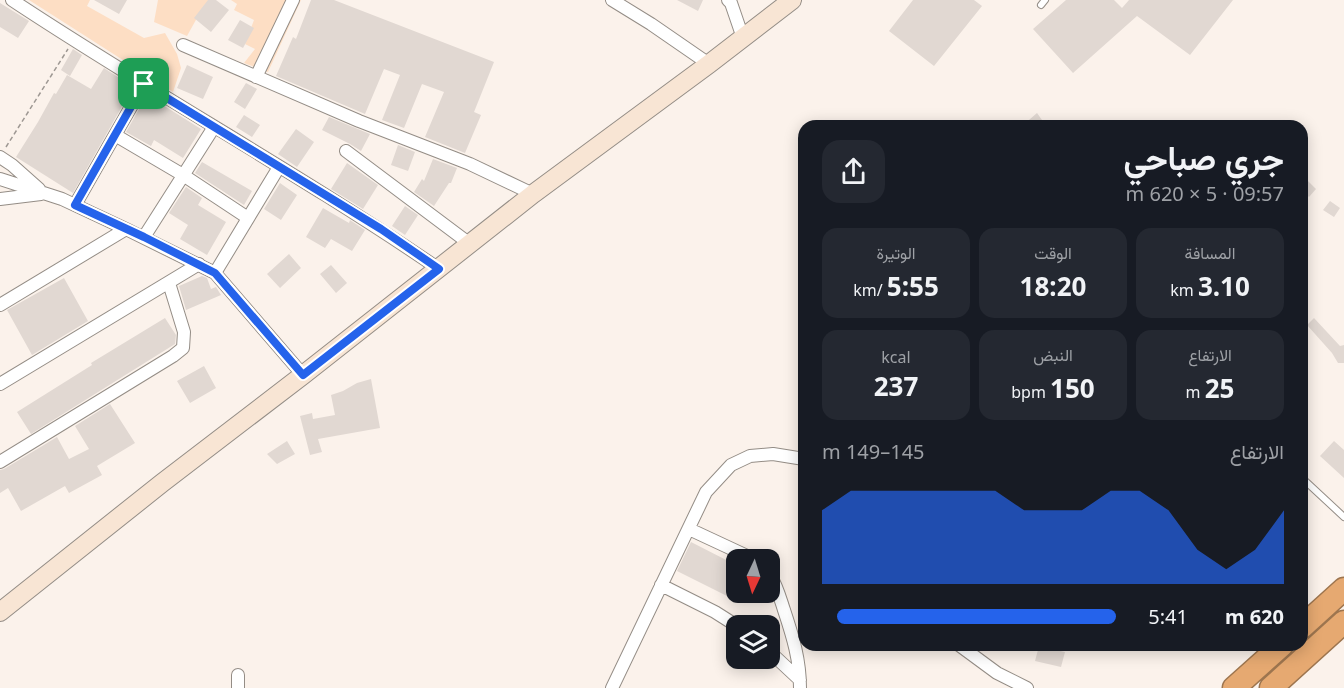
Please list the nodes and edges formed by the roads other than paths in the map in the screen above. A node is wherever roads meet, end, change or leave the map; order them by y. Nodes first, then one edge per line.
1 (12, 0) edge
2 (293, 0) edge
3 (612, 0) edge
4 (728, 0) edge
5 (792, 0) edge
6 (743, 38) junction
7 (183, 45) dead end
8 (709, 64) junction
9 (256, 77) junction
10 (144, 84) junction
11 (214, 127) junction
12 (114, 135) junction
13 (346, 151) dead end
14 (3, 152) edge
15 (279, 167) junction
16 (183, 176) junction
17 (0, 179) edge
18 (45, 193) junction
19 (533, 194) junction
20 (0, 199) edge
21 (75, 205) junction
22 (248, 218) junction
23 (126, 229) junction
24 (144, 237) junction
25 (470, 244) junction
26 (199, 264) junction
27 (439, 269) junction
28 (215, 273) junction
29 (168, 283) junction
30 (0, 305) edge
31 (303, 375) junction
32 (0, 384) edge
33 (798, 458) edge
34 (0, 462) edge
35 (1308, 484) edge
36 (1344, 517) edge
37 (689, 529) junction
38 (732, 549) edge
39 (661, 585) junction
40 (1344, 589) edge
41 (780, 596) edge
42 (0, 612) edge
43 (726, 619) edge
44 (1308, 622) edge
45 (1344, 622) edge
46 (967, 651) edge
47 (1273, 651) edge
48 (780, 663) edge
49 (238, 675) dead end
50 (800, 684) edge
51 (238, 688) edge
52 (612, 688) edge
53 (1027, 688) edge
54 (1234, 688) edge
55 (1270, 688) edge

1 - 10 street
2 - 9 street
3 - 8 street
4 - 6 street
5 - 6 street
6 - 8 street
7 - 9 street
8 - 19 street
9 - 19 street
10 - 11 street
10 - 12 street
11 - 15 street
11 - 16 street
12 - 16 street
12 - 21 street
13 - 25 street
14 - 18 street
15 - 22 street
15 - 27 street
16 - 22 street
16 - 24 street
17 - 18 street
18 - 20 street
18 - 21 street
19 - 25 street
21 - 23 street
22 - 28 street
23 - 24 street
23 - 30 street
24 - 26 street
25 - 27 street
26 - 28 street
26 - 29 street
27 - 31 street
28 - 31 street
29 - 32 street
29 - 34 street
31 - 42 street
33 - 37 street
35 - 36 lane
37 - 38 street
37 - 39 street
39 - 43 street
39 - 52 street
40 - 44 highway
41 - 50 street
45 - 55 highway
46 - 53 street
47 - 54 highway
48 - 50 street
49 - 51 street

